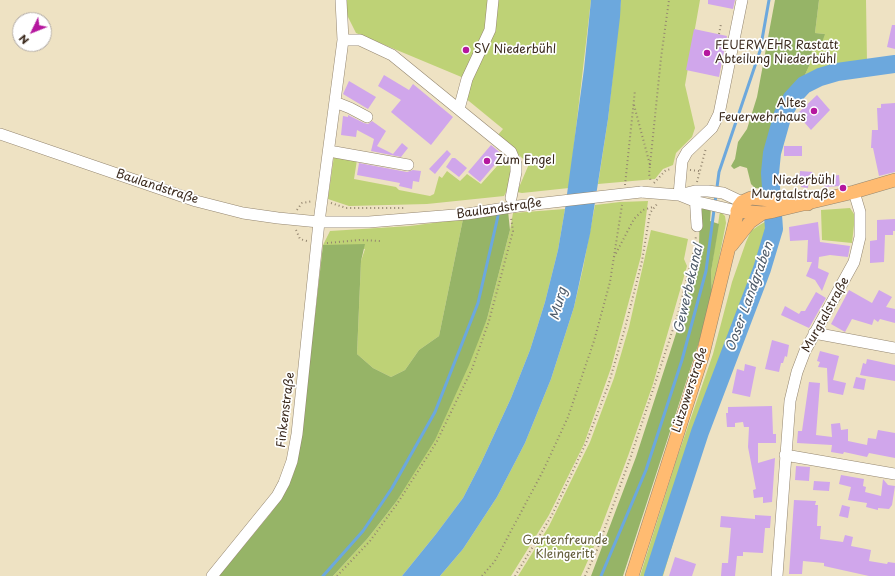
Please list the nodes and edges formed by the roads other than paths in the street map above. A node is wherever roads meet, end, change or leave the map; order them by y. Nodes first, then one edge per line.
1 (341, 0) edge
2 (492, 0) edge
3 (742, 0) edge
4 (343, 40) junction
5 (335, 102) junction
6 (459, 109) junction
7 (367, 117) dead end
8 (0, 134) edge
9 (329, 151) junction
10 (408, 165) dead end
11 (895, 180) edge
12 (854, 192) junction
13 (679, 195) junction
14 (698, 198) junction
15 (513, 204) junction
16 (740, 207) junction
17 (772, 208) junction
18 (319, 222) junction
19 (697, 226) road end
20 (728, 250) junction
21 (814, 333) junction
22 (895, 348) edge
23 (785, 455) junction
24 (895, 474) edge
25 (212, 576) edge
26 (632, 576) edge
27 (777, 576) edge

1 - 4 street
2 - 6 street
3 - 13 street
4 - 5 street
4 - 6 street
5 - 7 street
5 - 9 street
6 - 15 street
8 - 18 street, Baulandstraße
9 - 10 street
9 - 18 street
11 - 12 main road
12 - 17 main road, Baulandstraße
12 - 21 street, Murgtalstraße
13 - 14 street, Baulandstraße
13 - 15 street, Baulandstraße, bridge
14 - 16 street, Baulandstraße
14 - 16 street, Baulandstraße
14 - 19 street
15 - 18 street, Baulandstraße
16 - 17 main road, Baulandstraße
16 - 17 main road, Baulandstraße
16 - 20 main road, Lützowerstraße
17 - 20 main road
18 - 25 street, Finkenstraße
20 - 26 main road, Lützowerstraße
21 - 22 street
21 - 23 street, Murgtalstraße
23 - 24 street
23 - 27 street, Murgtalstraße

